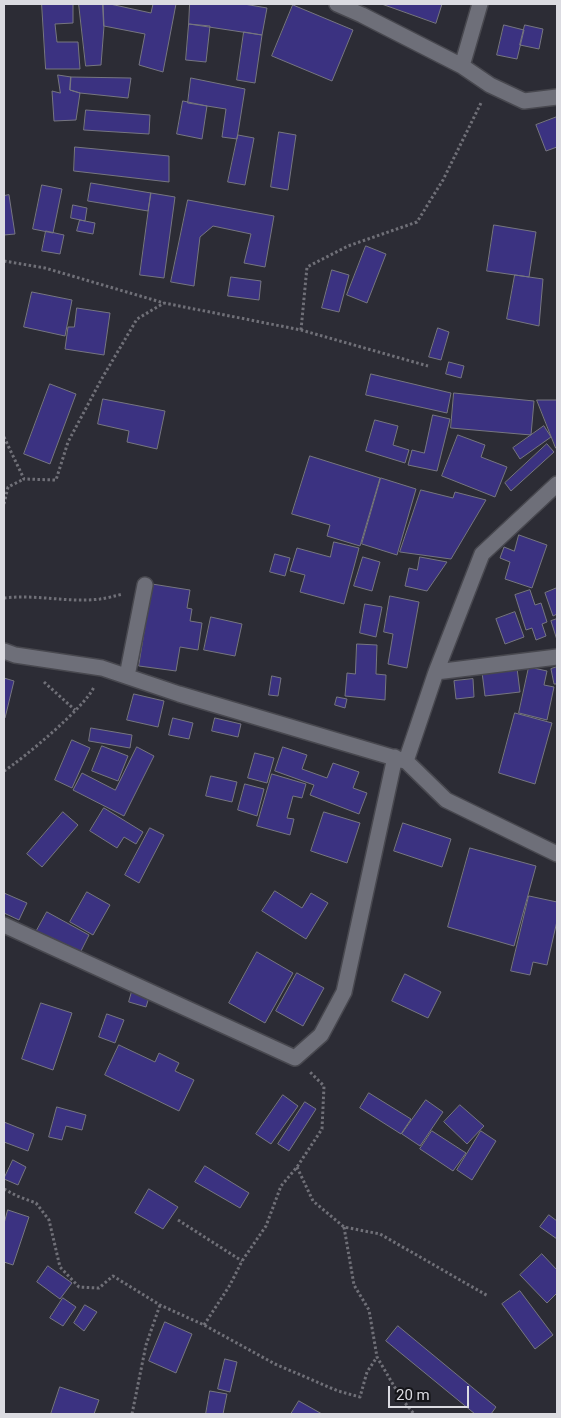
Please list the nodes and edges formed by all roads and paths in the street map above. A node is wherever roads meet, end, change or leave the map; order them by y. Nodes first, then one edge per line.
1 (337, 4) edge
2 (480, 4) edge
3 (462, 66) junction
4 (490, 85) junction
5 (557, 97) edge
6 (4, 261) edge
7 (164, 303) junction
8 (301, 330) junction
9 (428, 366) dead end
10 (4, 437) edge
11 (24, 479) junction
12 (557, 484) edge
13 (4, 504) edge
14 (146, 585) joint
15 (4, 598) edge
16 (4, 651) edge
17 (557, 657) edge
18 (102, 668) junction
19 (436, 672) junction
20 (127, 676) junction
21 (401, 759) junction
22 (4, 771) edge
23 (557, 854) edge
24 (4, 925) edge
25 (295, 1058) junction
26 (297, 1167) junction
27 (4, 1189) edge
28 (178, 1220) dead end
29 (344, 1227) junction
30 (242, 1261) junction
31 (488, 1296) dead end
32 (160, 1305) junction
33 (204, 1325) junction
34 (377, 1357) junction
35 (132, 1414) edge
36 (414, 1414) edge

1 - 3 street
2 - 3 street
3 - 4 street
4 - 5 street
4 - 8 path
6 - 7 path
7 - 8 path
7 - 11 path
8 - 9 path
10 - 11 path
11 - 13 path
12 - 19 street
14 - 15 path
14 - 20 street
16 - 18 street
17 - 19 street
18 - 20 street
18 - 22 path
19 - 21 street
20 - 21 street
21 - 23 street
21 - 25 street
24 - 25 street
25 - 26 path
26 - 29 path
26 - 30 path
27 - 32 path
28 - 30 path
29 - 31 path
29 - 34 path
30 - 33 path
32 - 33 path
32 - 35 path
33 - 34 path
34 - 36 path

